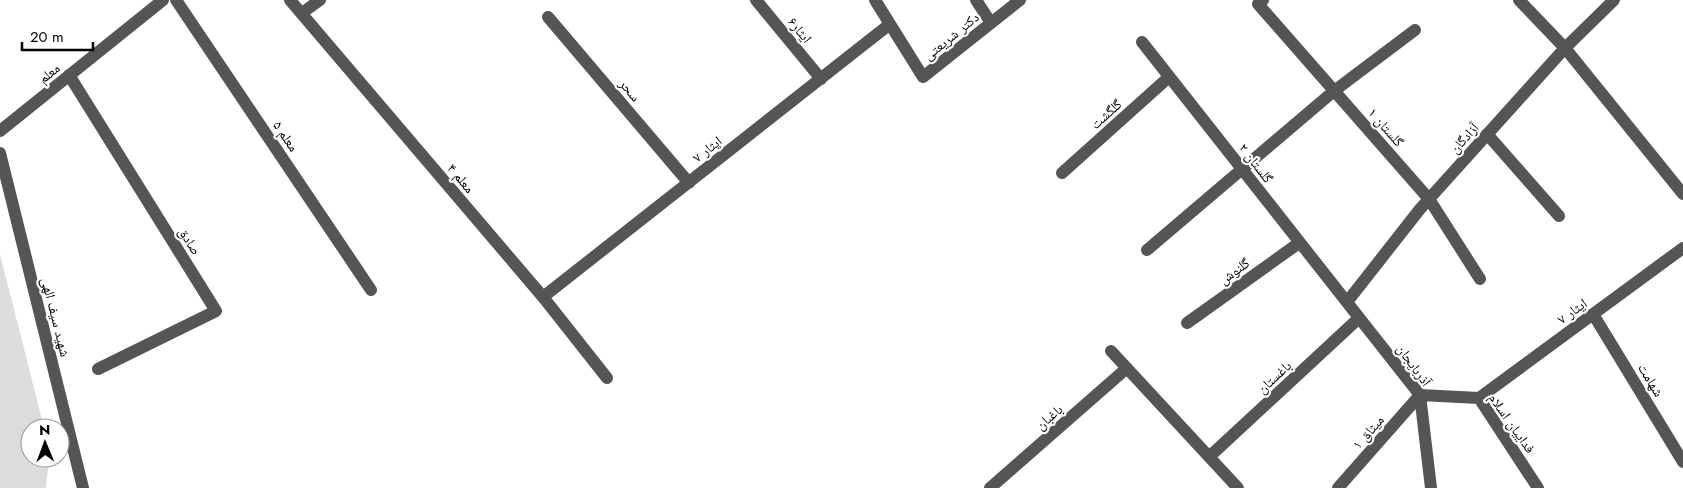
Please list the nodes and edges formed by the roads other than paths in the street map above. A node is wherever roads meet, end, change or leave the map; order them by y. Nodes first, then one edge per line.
1 (163, 0) edge
2 (176, 0) edge
3 (290, 0) edge
4 (320, 0) edge
5 (756, 0) edge
6 (875, 0) edge
7 (976, 0) edge
8 (1020, 0) edge
9 (1519, 0) edge
10 (1614, 0) edge
11 (1260, 2) edge
12 (302, 14) junction
13 (548, 17) dead end
14 (991, 23) junction
15 (890, 24) junction
16 (1415, 30) dead end
17 (1142, 42) dead end
18 (1565, 48) junction
19 (69, 76) junction
20 (1169, 77) junction
21 (821, 79) junction
22 (1334, 91) junction
23 (0, 131) edge
24 (1487, 134) junction
25 (0, 153) edge
26 (1242, 169) junction
27 (1062, 173) dead end
28 (689, 183) junction
29 (1683, 194) edge
30 (1429, 199) junction
31 (1560, 216) dead end
32 (1299, 242) junction
33 (1683, 248) edge
34 (1147, 250) dead end
35 (1480, 279) dead end
36 (371, 290) dead end
37 (543, 297) junction
38 (1347, 302) junction
39 (1593, 314) junction
40 (1359, 318) junction
41 (1187, 324) dead end
42 (1112, 351) dead end
43 (1127, 368) junction
44 (98, 369) dead end
45 (608, 378) dead end
46 (1420, 395) junction
47 (1479, 398) junction
48 (1209, 457) junction
49 (1683, 462) edge
50 (83, 488) edge
51 (990, 488) edge
52 (1238, 488) edge
53 (1338, 488) edge
54 (1431, 488) edge
55 (1538, 488) edge

1 - 19 street, معلم
2 - 36 street, معلم ۵
3 - 12 street, معلم ۴
4 - 12 street
5 - 21 street, ایثار۶
6 - 15 street
7 - 14 street
8 - 14 street, دکتر شریعتی
9 - 18 street
10 - 18 street, آزادگان
11 - 22 street, گلستان ۱
12 - 37 street, معلم ۴
13 - 28 street, سحر
14 - 15 street, دکتر شریعتی
15 - 21 street, ایثار ۷
16 - 22 street
17 - 20 street, گلستان ۲
18 - 24 street, آزادگان
18 - 29 street
19 - 23 street, معلم
19 - 44 street, صادق
20 - 26 street, گلستان ۲
20 - 27 street, گلگشت
21 - 28 street, ایثار ۷
22 - 26 street
22 - 30 street, گلستان ۱
24 - 30 street, آزادگان
24 - 31 street
25 - 50 street, شهید سیف الهی
26 - 32 street, گلستان ۲
26 - 34 street
28 - 37 street, ایثار ۷
30 - 35 street, گلستان ۱
30 - 38 street, آزادگان
32 - 38 street, گلستان ۲
32 - 41 street, گلنوش
33 - 39 street, ایثار ۷
37 - 45 street, معلم ۴
38 - 40 street, آذربایجان
39 - 47 street, ایثار ۷
39 - 49 street, شهامت
40 - 46 street, آذربایجان
40 - 48 street, باغستان
42 - 43 street
43 - 48 street
43 - 51 street, باغبان
46 - 47 street, فداییان اسلام
46 - 53 street, میثاق ۱
46 - 54 street, آذربایجان
47 - 55 street, فداییان اسلام
48 - 52 street

